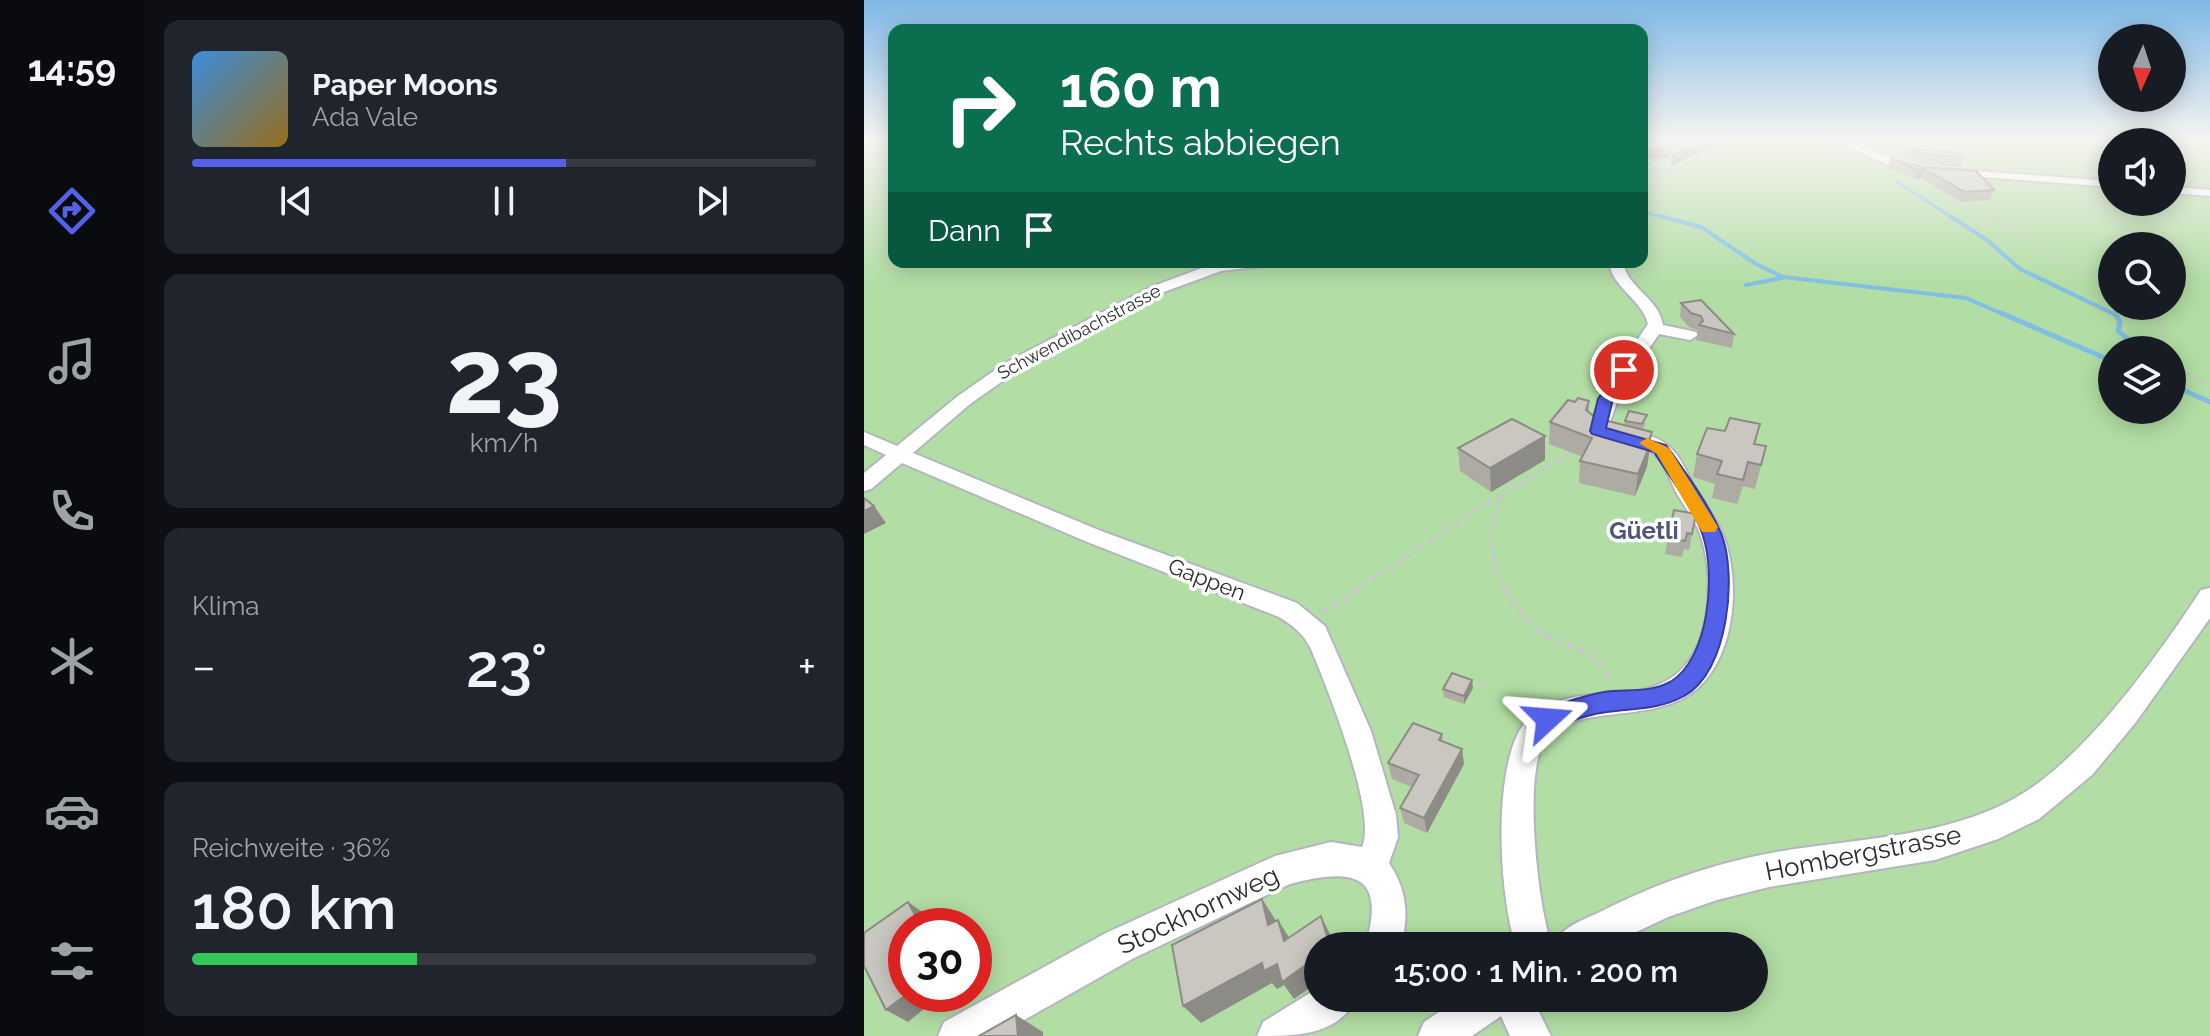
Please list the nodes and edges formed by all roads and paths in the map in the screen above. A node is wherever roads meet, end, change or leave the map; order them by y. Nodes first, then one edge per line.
1 (1937, 189) edge
2 (2186, 191) edge
3 (2210, 193) edge
4 (888, 196) edge
5 (864, 206) edge
6 (1214, 268) edge
7 (1617, 268) edge
8 (2098, 279) edge
9 (2066, 287) dead end
10 (2098, 296) edge
11 (2160, 321) edge
12 (1654, 328) junction
13 (1690, 335) dead end
14 (2164, 336) edge
15 (2186, 373) edge
16 (2210, 385) edge
17 (1599, 433) junction
18 (864, 438) edge
19 (902, 454) junction
20 (864, 484) edge
21 (1503, 493) junction
22 (2210, 597) edge
23 (1309, 623) junction
24 (1607, 702) junction
25 (1369, 866) junction
26 (1386, 932) edge
27 (1529, 932) edge
28 (1598, 932) edge
29 (1315, 1012) edge
30 (1473, 1012) edge
31 (1519, 1012) edge
32 (958, 1036) edge
33 (1277, 1036) edge
34 (1438, 1036) edge
35 (1531, 1036) edge

1 - 8 path
2 - 3 street
4 - 5 path
6 - 19 street, Schwendibachstrasse
7 - 12 street
9 - 10 path
11 - 14 path
12 - 13 street
12 - 17 street
15 - 16 path
17 - 21 path
17 - 24 street
18 - 19 street, Gappen
19 - 20 street, Schwendibachstrasse
19 - 23 street, Gappen
21 - 23 path
21 - 24 path
22 - 28 street, Hombergstrasse
23 - 25 street
24 - 27 street
25 - 26 street
25 - 32 street, Stockhornweg
29 - 33 street
30 - 34 street
31 - 35 street

